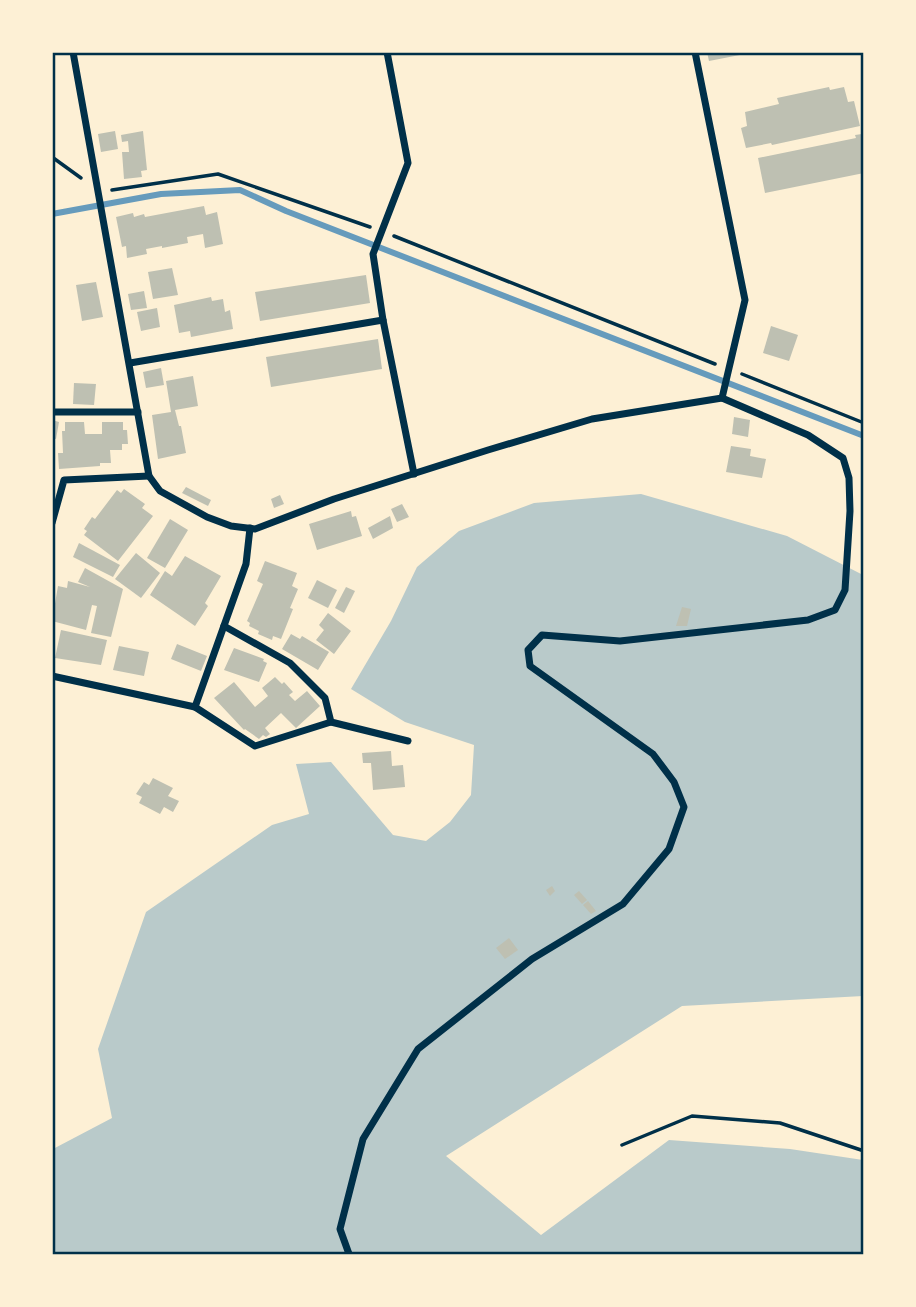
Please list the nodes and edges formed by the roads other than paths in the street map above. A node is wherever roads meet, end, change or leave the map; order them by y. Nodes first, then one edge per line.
1 (73, 52) edge
2 (387, 52) edge
3 (695, 52) edge
4 (383, 320) junction
5 (130, 363) junction
6 (722, 398) junction
7 (52, 412) edge
8 (138, 412) junction
9 (414, 474) junction
10 (149, 476) junction
11 (52, 523) edge
12 (250, 528) junction
13 (223, 626) junction
14 (52, 676) edge
15 (195, 707) junction
16 (331, 723) junction
17 (408, 741) dead end
18 (349, 1255) edge

1 - 5 street
2 - 4 street
3 - 6 street
4 - 5 street
4 - 9 street
5 - 8 street
6 - 9 street
6 - 18 street
7 - 8 street
8 - 10 street
9 - 12 street
10 - 11 street
10 - 12 street
12 - 13 street
13 - 15 street
13 - 16 street
14 - 15 street
15 - 16 street
16 - 17 street

